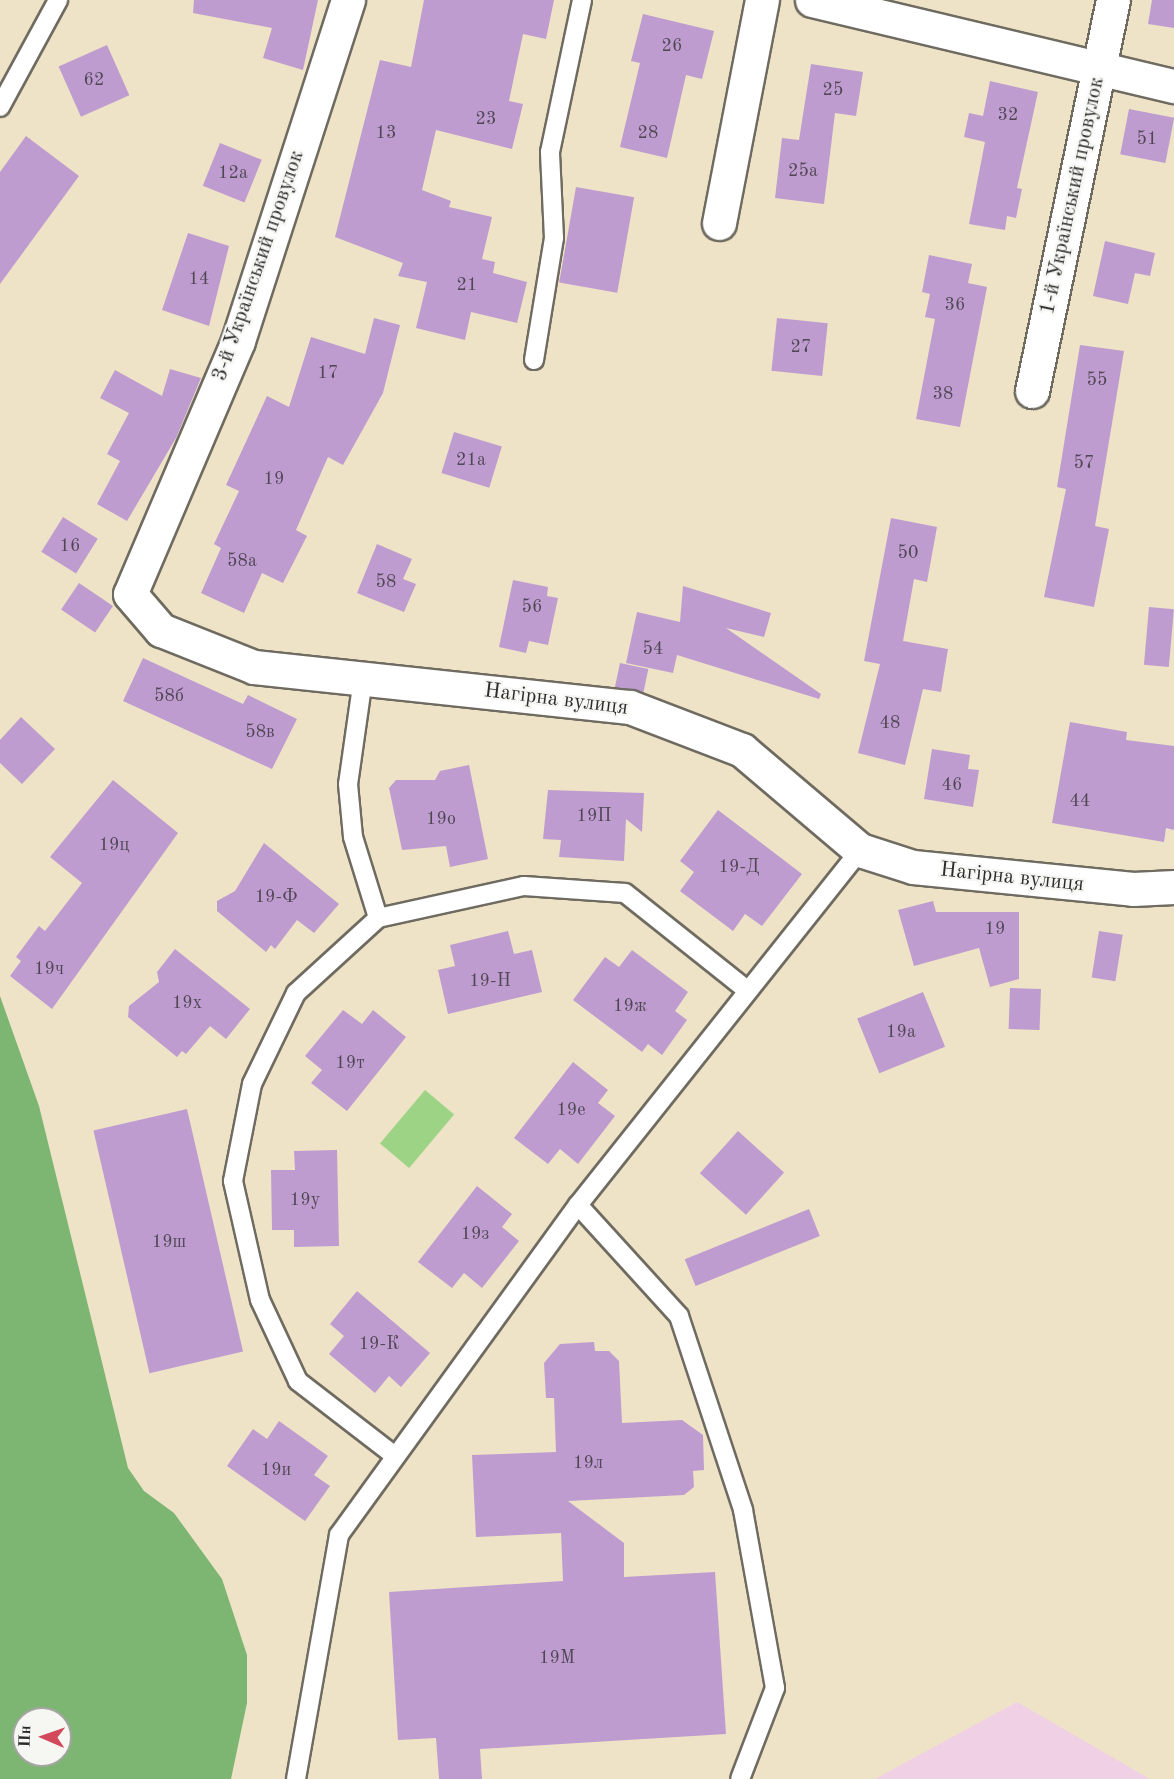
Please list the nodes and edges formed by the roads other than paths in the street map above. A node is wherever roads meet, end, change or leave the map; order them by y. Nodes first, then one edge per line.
1 (58, 0) edge
2 (348, 0) edge
3 (582, 0) edge
4 (762, 0) edge
5 (812, 0) edge
6 (1113, 0) edge
7 (1100, 67) junction
8 (1174, 86) edge
9 (0, 107) edge
10 (719, 223) dead end
11 (534, 360) dead end
12 (1032, 391) dead end
13 (130, 594) joint
14 (363, 679) junction
15 (860, 850) junction
16 (1174, 886) edge
17 (378, 918) junction
18 (748, 991) junction
19 (578, 1205) junction
20 (395, 1456) junction
21 (296, 1779) edge
22 (740, 1779) edge

1 - 9 lane
2 - 13 street, 3-й Український провулок
3 - 11 lane
4 - 10 street
5 - 7 street
6 - 7 street, 1-й Український провулок
7 - 8 street
7 - 12 street, 1-й Український провулок
13 - 14 street, Нагірна вулиця
14 - 15 street, Нагірна вулиця
14 - 17 lane
15 - 16 street, Нагірна вулиця
15 - 18 lane
17 - 18 lane
17 - 20 lane
18 - 19 lane
19 - 20 lane
19 - 22 lane
20 - 21 lane

